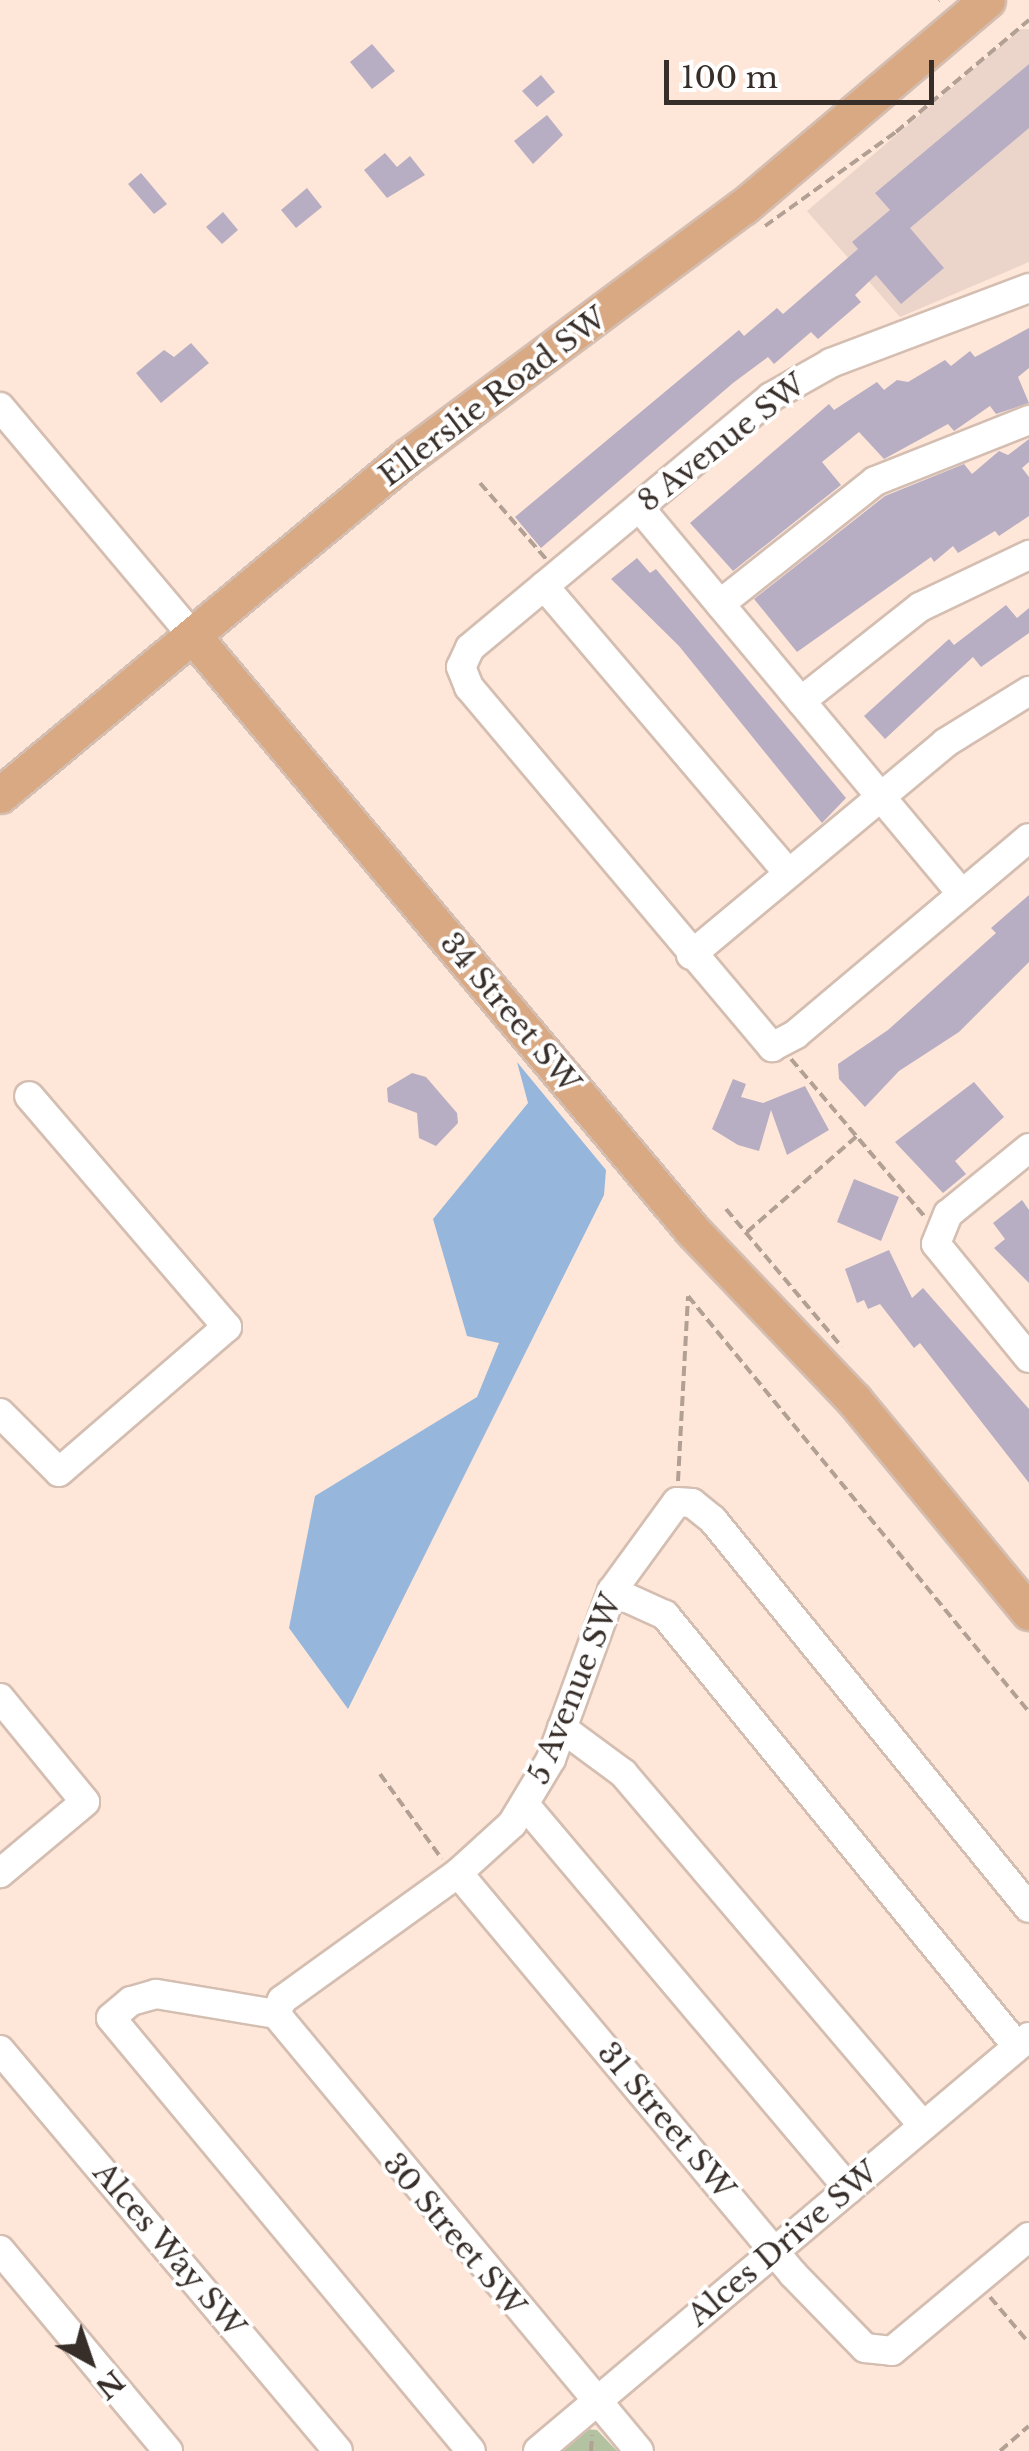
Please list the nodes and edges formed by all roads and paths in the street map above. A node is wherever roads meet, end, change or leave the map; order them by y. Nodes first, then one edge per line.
1 (987, 0) edge
2 (1029, 20) edge
3 (765, 226) dead end
4 (1029, 288) edge
5 (0, 407) edge
6 (1029, 420) edge
7 (480, 483) dead end
8 (639, 507) junction
9 (1029, 556) edge
10 (551, 580) junction
11 (720, 604) junction
12 (193, 636) junction
13 (1029, 692) edge
14 (801, 700) junction
15 (0, 795) edge
16 (880, 797) junction
17 (1029, 838) edge
18 (788, 873) junction
19 (962, 894) junction
20 (691, 955) junction
21 (780, 1046) junction
22 (29, 1096) dead end
23 (857, 1136) junction
24 (1027, 1155) edge
25 (937, 1230) junction
26 (746, 1232) dead end
27 (1029, 1358) edge
28 (0, 1413) edge
29 (677, 1502) junction
30 (612, 1591) junction
31 (1029, 1612) edge
32 (0, 1698) edge
33 (1029, 1712) edge
34 (562, 1728) junction
35 (380, 1774) dead end
36 (526, 1806) junction
37 (0, 1873) edge
38 (456, 1875) junction
39 (1029, 1908) edge
40 (276, 2014) junction
41 (1023, 2042) edge
42 (0, 2050) edge
43 (923, 2126) junction
44 (848, 2189) junction
45 (1029, 2237) edge
46 (0, 2250) edge
47 (775, 2251) junction
48 (976, 2282) junction
49 (1029, 2344) edge
50 (594, 2404) junction
51 (1029, 2426) edge
52 (168, 2451) edge
53 (338, 2451) edge
54 (471, 2451) edge
55 (538, 2451) edge
56 (638, 2451) edge
57 (1000, 2451) edge

1 - 12 main road, Ellerslie Road SW
2 - 3 path
4 - 8 street, 8 Avenue SW
5 - 12 street, 34 Street SW
6 - 11 street
7 - 10 path
8 - 10 street, 8 Avenue SW
8 - 11 street
9 - 14 street
10 - 18 street
10 - 20 street, 8 Avenue SW
11 - 14 street
12 - 15 main road, Ellerslie Road SW
12 - 31 main road, 34 Street SW
13 - 16 street
14 - 16 street
16 - 18 street
16 - 19 street
17 - 19 street
18 - 20 street
19 - 21 street
20 - 21 street
21 - 23 path
22 - 28 street
23 - 25 path
23 - 26 path
24 - 25 street
25 - 27 street
29 - 30 street, 5 Avenue SW
29 - 33 path
29 - 39 street
30 - 34 street, 5 Avenue SW
30 - 41 street
32 - 37 street
34 - 36 street, 5 Avenue SW
34 - 43 street
35 - 38 path
36 - 38 street, 5 Avenue SW
36 - 44 street
38 - 40 street, 5 Avenue SW
38 - 47 street, 31 Street SW
40 - 50 street, 30 Street SW
40 - 54 street
41 - 43 street, Alces Drive SW
42 - 53 street, Alces Way SW
43 - 44 street, Alces Drive SW
44 - 47 street, Alces Drive SW
45 - 48 street
46 - 52 street
47 - 48 street, 31 Street SW
47 - 50 street, Alces Drive SW
48 - 49 path
50 - 55 street, Alces Drive SW
50 - 56 street, 30 Street SW
51 - 57 path

